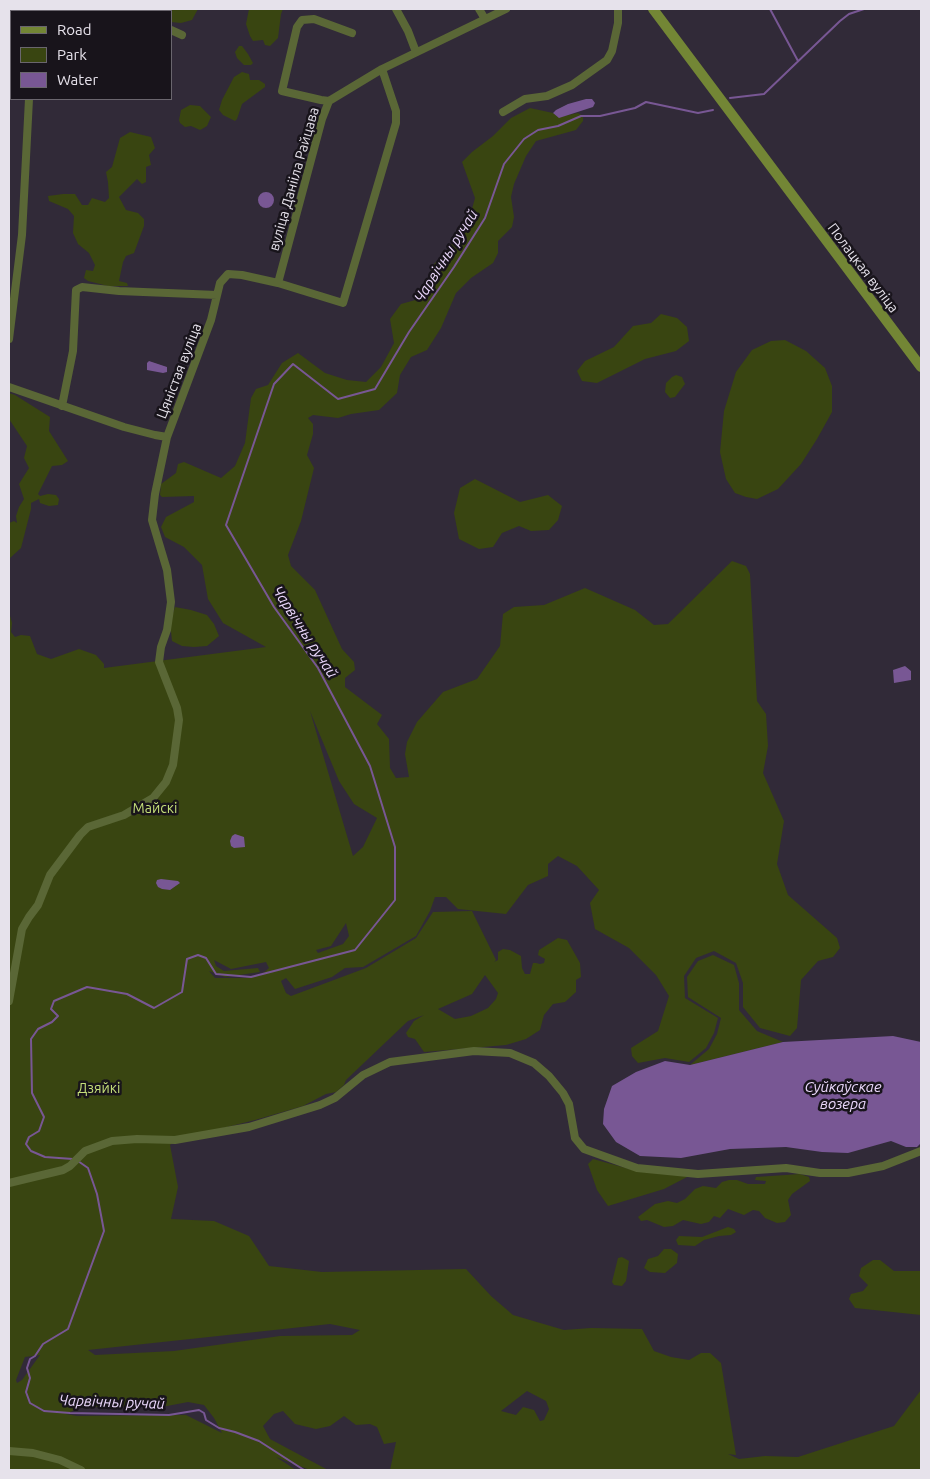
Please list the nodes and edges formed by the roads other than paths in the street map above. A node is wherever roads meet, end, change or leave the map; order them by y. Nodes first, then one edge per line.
1 (396, 9) edge
2 (479, 9) edge
3 (506, 9) edge
4 (618, 9) edge
5 (653, 9) edge
6 (485, 19) junction
7 (172, 30) edge
8 (352, 33) dead end
9 (182, 35) dead end
10 (416, 52) junction
11 (382, 69) junction
12 (29, 100) edge
13 (329, 100) junction
14 (503, 112) dead end
15 (278, 283) junction
16 (217, 295) junction
17 (9, 339) edge
18 (921, 367) edge
19 (9, 387) edge
20 (62, 406) junction
21 (167, 436) junction
22 (9, 1001) edge
23 (921, 1151) edge
24 (9, 1183) edge
25 (9, 1451) edge
26 (81, 1470) edge

1 - 10 street
2 - 6 street
3 - 6 street, вуліца Данііла Райцава
4 - 14 street
5 - 18 main road, Полацкая вуліца
6 - 10 street, вуліца Данііла Райцава
7 - 9 street
8 - 13 street
10 - 11 street, вуліца Данііла Райцава
11 - 13 street, вуліца Данііла Райцава
11 - 15 street
12 - 17 street
13 - 15 street, вуліца Данііла Райцава
15 - 16 street, Цяністая вуліца
16 - 20 street
16 - 21 street, Цяністая вуліца
19 - 20 street, Цяністая вуліца
20 - 21 street, Цяністая вуліца
21 - 22 street
23 - 24 street
25 - 26 street

